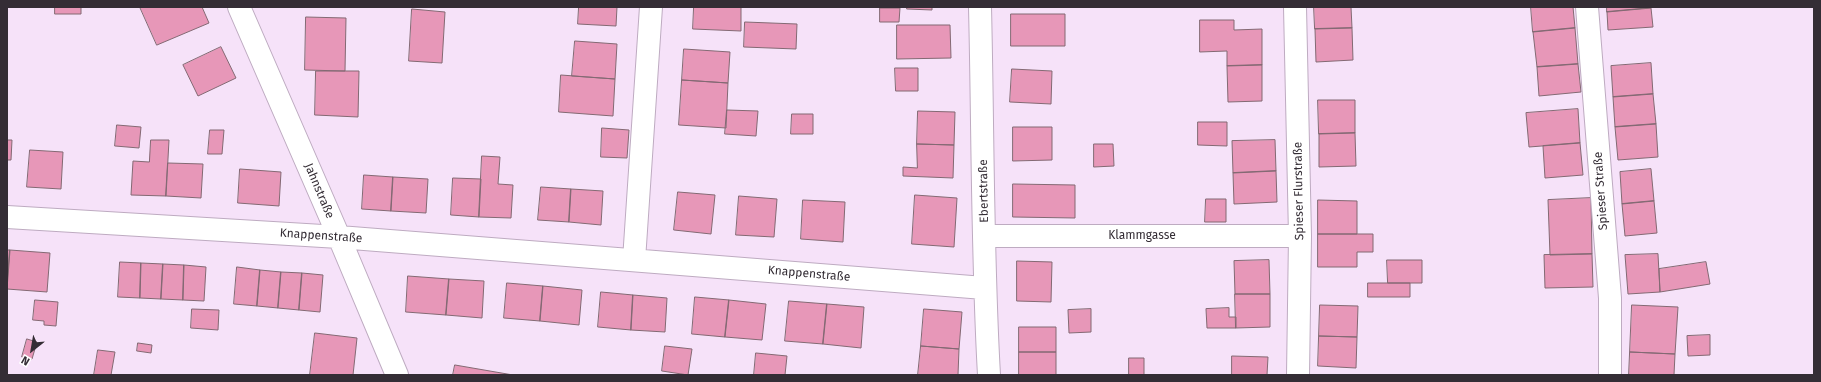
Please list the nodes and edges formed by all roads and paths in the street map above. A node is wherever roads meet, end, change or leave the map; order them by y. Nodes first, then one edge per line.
1 (239, 7) edge
2 (651, 7) edge
3 (980, 7) edge
4 (1295, 7) edge
5 (1587, 7) edge
6 (7, 217) edge
7 (985, 236) junction
8 (1300, 236) junction
9 (339, 237) junction
10 (634, 260) junction
11 (984, 288) junction
12 (397, 375) edge
13 (989, 375) edge
14 (1298, 375) edge
15 (1610, 375) edge

1 - 9 street, Jahnstraße
2 - 10 street
3 - 7 street, Ebertstraße
4 - 8 street, Spieser Flurstraße
5 - 15 street, Spieser Straße
6 - 9 street, Knappenstraße
7 - 8 street, Klammgasse
7 - 11 street, Ebertstraße
8 - 14 street, Spieser Flurstraße
9 - 10 street, Knappenstraße
9 - 12 street, Jahnstraße
10 - 11 street, Knappenstraße
11 - 13 street, Ebertstraße

